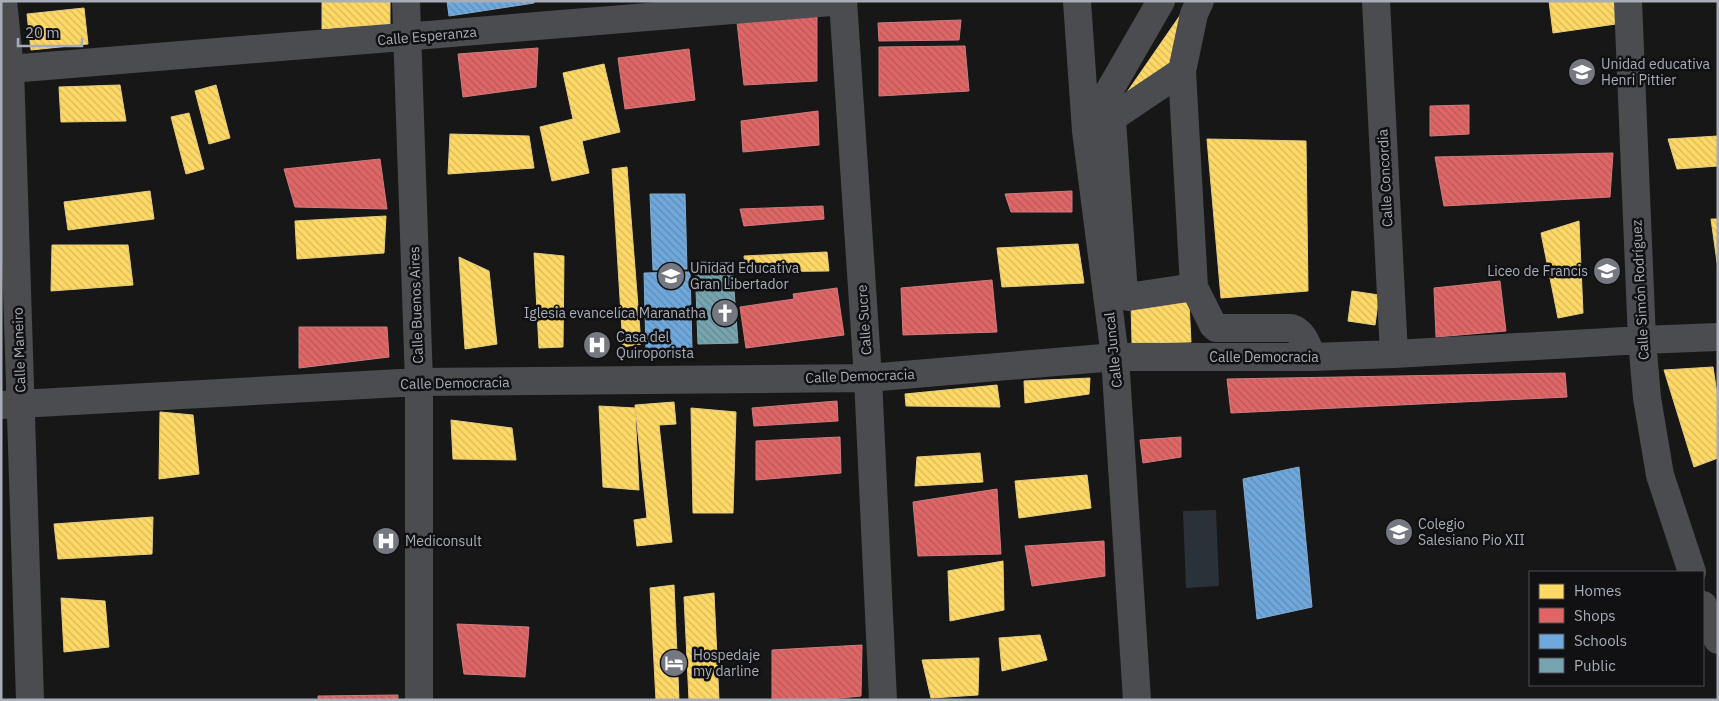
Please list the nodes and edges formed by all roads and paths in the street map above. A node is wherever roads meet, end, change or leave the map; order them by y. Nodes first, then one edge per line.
1 (3, 1) edge
2 (406, 1) edge
3 (843, 1) edge
4 (1077, 1) edge
5 (1161, 1) edge
6 (1200, 1) edge
7 (1376, 1) edge
8 (1628, 1) edge
9 (406, 38) junction
10 (10, 69) junction
11 (1182, 71) junction
12 (1086, 131) junction
13 (1194, 287) junction
14 (1718, 337) edge
15 (1642, 340) junction
16 (1394, 354) junction
17 (1115, 357) junction
18 (1312, 357) junction
19 (868, 378) junction
20 (419, 382) junction
21 (11, 405) edge
22 (1692, 571) edge
23 (1704, 607) edge
24 (1718, 640) edge
25 (30, 700) edge
26 (419, 700) edge
27 (883, 700) edge
28 (1137, 700) edge

1 - 10 street, Calle Maneiro
2 - 9 street, Calle Buenos Aires
3 - 9 street, Calle Esperanza
3 - 19 street, Calle Sucre
4 - 12 street, Calle Juncal
5 - 12 street
6 - 11 street
7 - 16 street, Calle Concordia
8 - 15 street, Calle Simón Rodríguez
9 - 10 street, Calle Esperanza
9 - 20 street, Calle Buenos Aires
10 - 21 street, Calle Maneiro
11 - 13 street
11 - 13 street
12 - 17 street, Calle Juncal
13 - 18 street
14 - 15 street, Calle Democracia
15 - 16 street, Calle Democracia
15 - 22 street, Calle Simón Rodríguez
16 - 18 street, Calle Democracia
17 - 18 street, Calle Democracia
17 - 19 street, Calle Democracia
17 - 28 street, Calle Juncal
19 - 20 street, Calle Democracia
19 - 27 street, Calle Sucre
20 - 21 street, Calle Democracia
20 - 26 street, Calle Buenos Aires
21 - 25 street, Calle Maneiro
23 - 24 street

